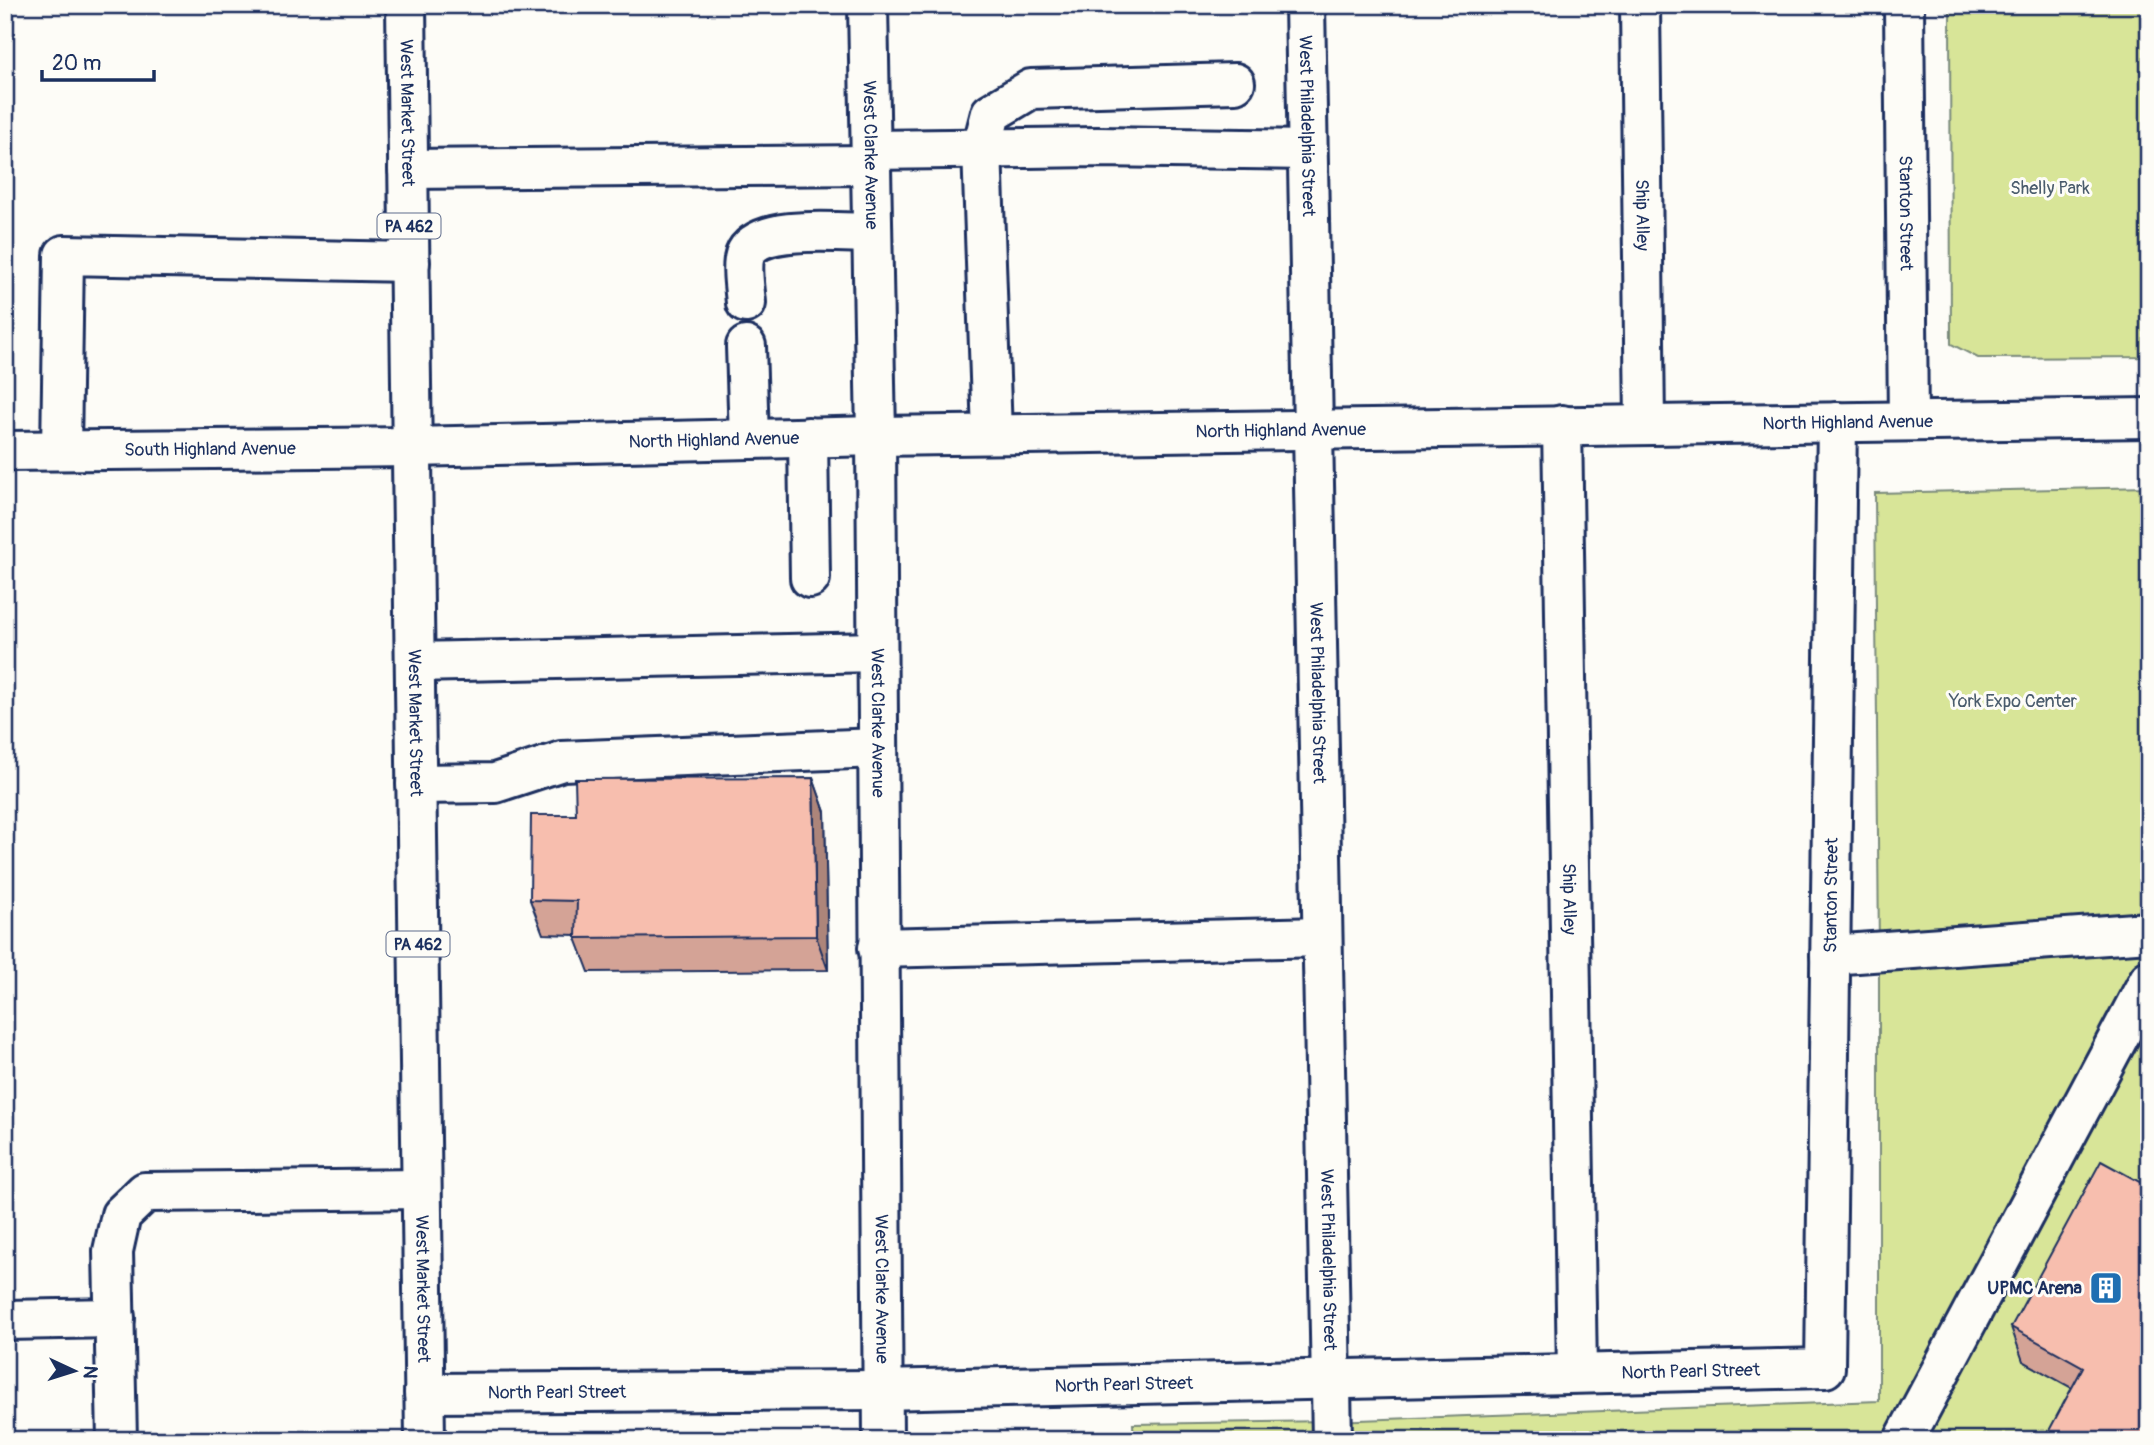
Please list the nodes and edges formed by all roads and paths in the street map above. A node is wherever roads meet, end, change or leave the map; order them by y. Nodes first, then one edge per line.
1 (406, 5) edge
2 (868, 5) edge
3 (1305, 5) edge
4 (1640, 5) edge
5 (1904, 5) edge
6 (1235, 83) dead end
7 (982, 148) junction
8 (1307, 150) junction
9 (871, 158) junction
10 (408, 169) junction
11 (872, 233) junction
12 (410, 262) junction
13 (746, 303) dead end
14 (746, 346) dead end
15 (2149, 418) edge
16 (1908, 421) junction
17 (1837, 422) junction
18 (1562, 425) junction
19 (1645, 425) junction
20 (1311, 429) junction
21 (992, 434) junction
22 (876, 436) junction
23 (808, 437) junction
24 (749, 439) junction
25 (413, 447) junction
26 (61, 450) junction
27 (5, 451) edge
28 (810, 578) dead end
29 (877, 652) junction
30 (415, 662) junction
31 (878, 748) junction
32 (416, 784) junction
33 (2149, 932) edge
34 (1322, 937) junction
35 (878, 948) junction
36 (1830, 954) junction
37 (2149, 980) edge
38 (421, 1189) junction
39 (115, 1318) junction
40 (5, 1320) edge
41 (1825, 1368) joint
42 (1577, 1373) junction
43 (1331, 1381) junction
44 (881, 1390) junction
45 (424, 1393) junction
46 (117, 1440) edge
47 (425, 1440) edge
48 (883, 1440) edge
49 (1332, 1440) edge
50 (1904, 1440) edge

1 - 10 street, West Market Street / PA 462
2 - 9 street, West Clarke Avenue
3 - 8 street, West Philadelphia Street
4 - 19 street, Ship Alley
5 - 16 street, Stanton Street
6 - 7 street
7 - 8 street
7 - 9 street
7 - 21 street
8 - 20 street, West Philadelphia Street
9 - 10 street
9 - 11 street, West Clarke Avenue
10 - 12 street, West Market Street / PA 462
11 - 13 street
11 - 22 street, West Clarke Avenue
12 - 25 street, West Market Street / PA 462
12 - 26 street
14 - 24 street
15 - 16 street, North Highland Avenue
16 - 17 street, North Highland Avenue
17 - 19 street, North Highland Avenue
17 - 36 street, Stanton Street
18 - 19 street, North Highland Avenue
18 - 20 street, North Highland Avenue
18 - 42 street, Ship Alley
20 - 21 street, North Highland Avenue
20 - 34 street, West Philadelphia Street
21 - 22 street, North Highland Avenue
22 - 23 street, North Highland Avenue
22 - 29 street, West Clarke Avenue
23 - 24 street, North Highland Avenue
23 - 28 street
24 - 25 street, North Highland Avenue
25 - 26 street, South Highland Avenue
25 - 30 street, West Market Street / PA 462
26 - 27 street, South Highland Avenue
29 - 30 street
29 - 31 street, West Clarke Avenue
30 - 32 street, West Market Street / PA 462
31 - 32 street
31 - 35 street, West Clarke Avenue
32 - 38 street, West Market Street / PA 462
33 - 36 street
34 - 35 street
34 - 43 street, West Philadelphia Street
35 - 44 street, West Clarke Avenue
36 - 41 street, Stanton Street
37 - 50 street
38 - 39 street
38 - 45 street, West Market Street / PA 462
39 - 40 street
39 - 46 street
41 - 42 street, North Pearl Street
42 - 43 street, North Pearl Street
43 - 44 street, North Pearl Street
43 - 49 street, West Philadelphia Street
44 - 45 street, North Pearl Street
44 - 48 street, West Clarke Avenue
45 - 47 street, West Market Street / PA 462

